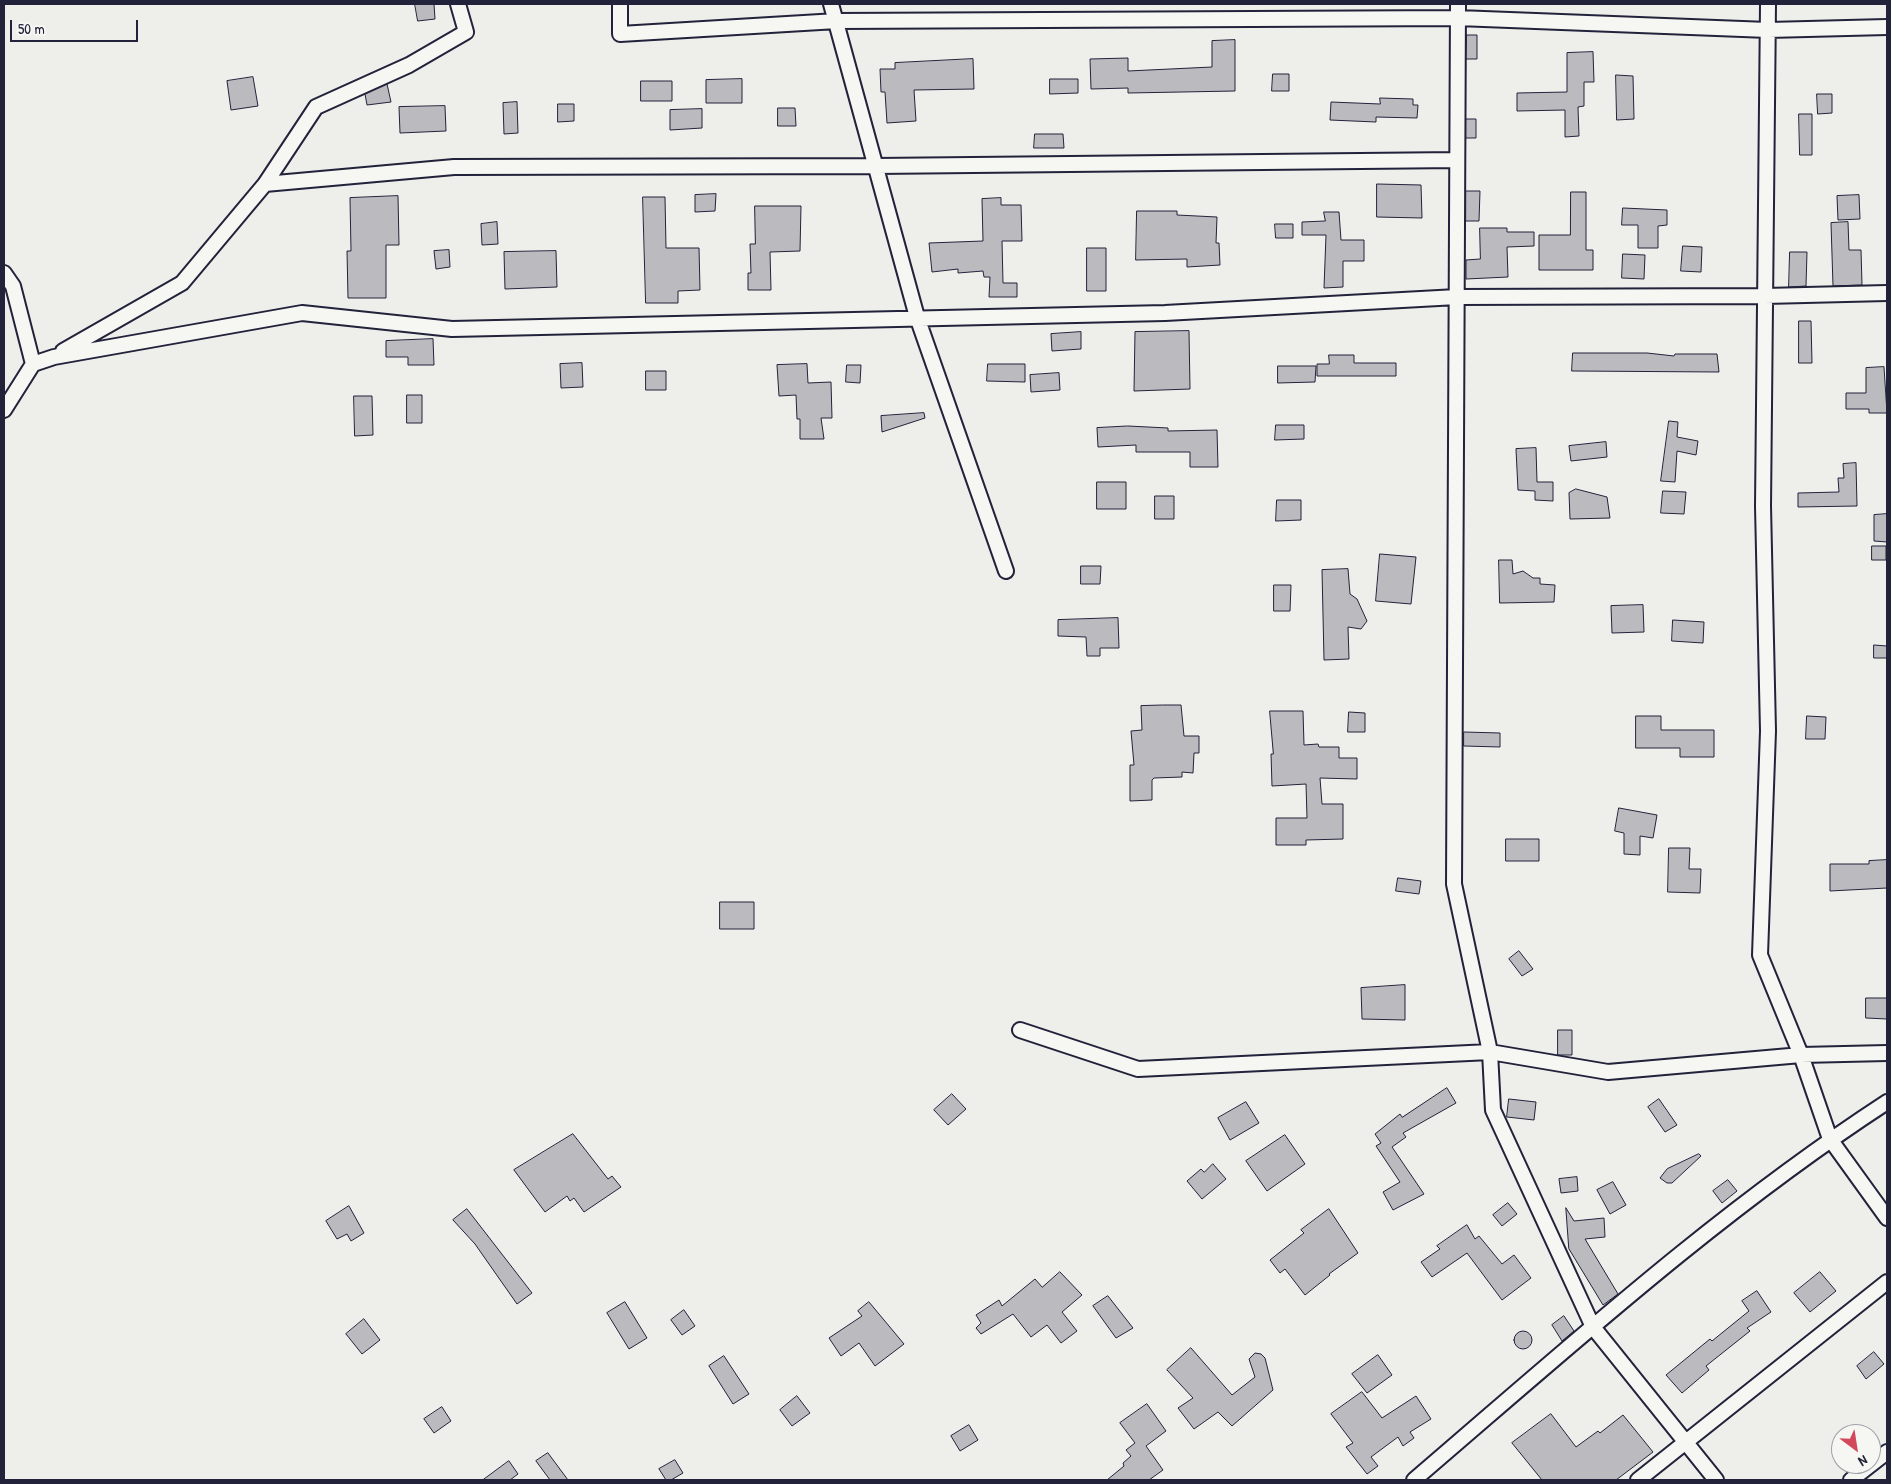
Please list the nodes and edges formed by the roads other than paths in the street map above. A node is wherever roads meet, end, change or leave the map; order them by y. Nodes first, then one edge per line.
1 (458, 4) edge
2 (620, 4) edge
3 (831, 4) edge
4 (1768, 4) edge
5 (1458, 11) edge
6 (836, 22) junction
7 (1887, 28) edge
8 (1768, 30) junction
9 (1457, 160) junction
10 (876, 166) junction
11 (265, 184) junction
12 (4, 273) edge
13 (1887, 293) edge
14 (1765, 296) junction
15 (1457, 297) junction
16 (917, 317) junction
17 (54, 356) junction
18 (32, 364) junction
19 (4, 410) edge
20 (1006, 571) dead end
21 (1020, 1030) dead end
22 (1490, 1052) junction
23 (1887, 1053) edge
24 (1800, 1055) junction
25 (1887, 1102) edge
26 (1830, 1139) junction
27 (1887, 1218) edge
28 (1887, 1282) edge
29 (1593, 1327) junction
30 (1685, 1441) junction
31 (1887, 1452) edge
32 (1414, 1480) edge
33 (1638, 1480) edge
34 (1716, 1480) edge
35 (1851, 1480) edge

1 - 11 street
2 - 6 street
3 - 6 street
4 - 8 street
5 - 6 street
5 - 8 street
5 - 9 street
6 - 10 street
7 - 8 street
8 - 14 street
9 - 10 street
9 - 15 street
10 - 11 street
10 - 16 street
11 - 17 street
12 - 18 street
13 - 14 street
14 - 15 street
14 - 24 street
15 - 16 street
15 - 22 street
16 - 17 street
16 - 20 street
17 - 18 street
18 - 19 street
21 - 22 street
22 - 24 street
22 - 29 street
23 - 24 street
24 - 26 street
25 - 26 street
26 - 27 street
26 - 29 street
28 - 30 street
29 - 30 street
29 - 32 street
30 - 33 street
30 - 34 street
31 - 35 street

